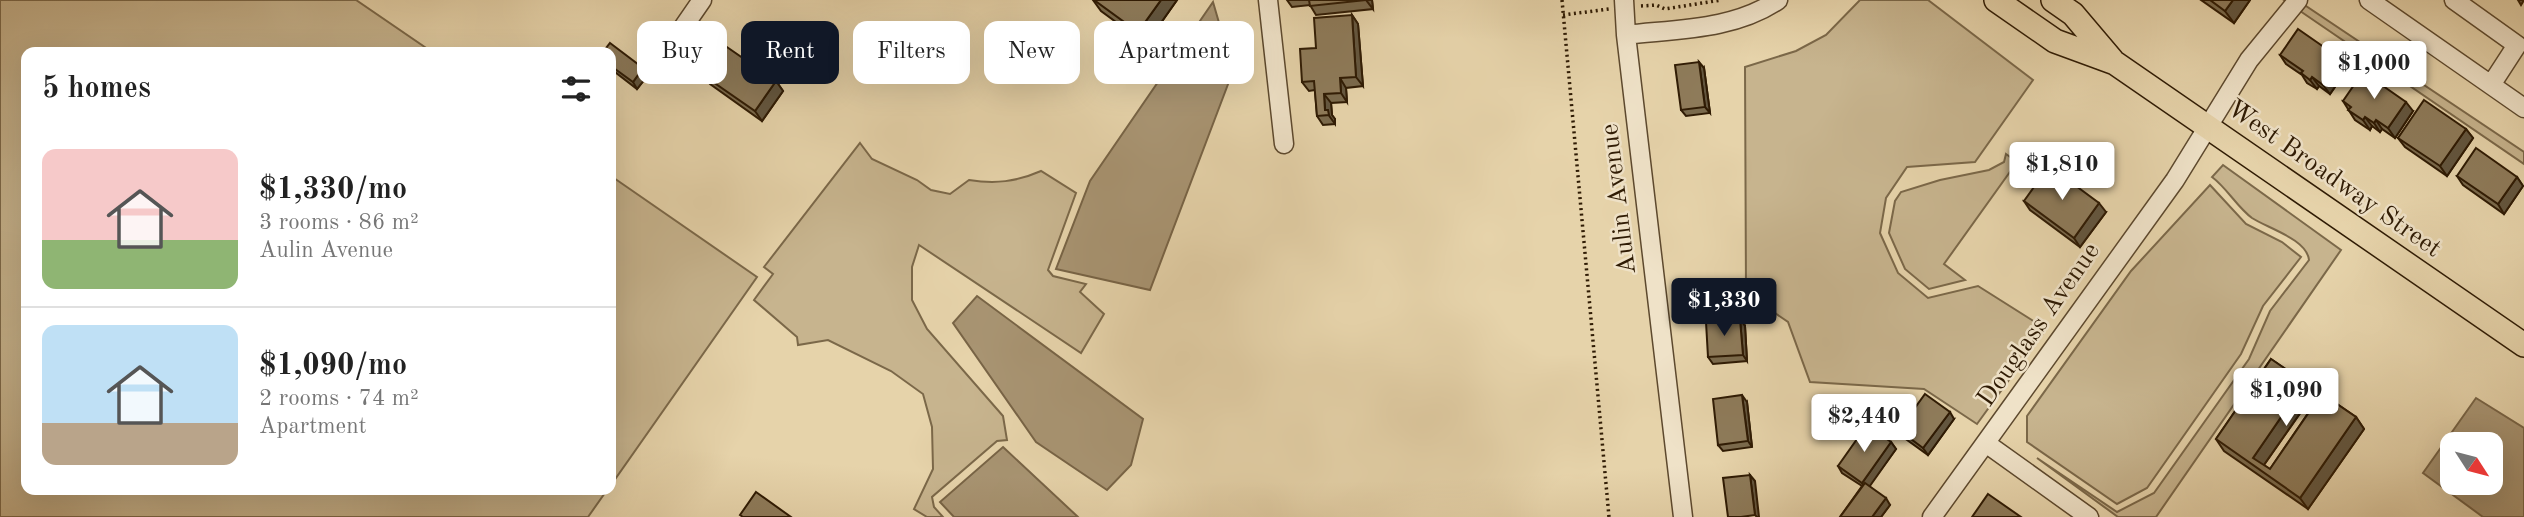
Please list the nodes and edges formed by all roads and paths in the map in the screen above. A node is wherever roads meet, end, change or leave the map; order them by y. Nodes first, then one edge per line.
1 (702, 0) edge
2 (1268, 0) edge
3 (1562, 0) edge
4 (1721, 0) edge
5 (1778, 0) edge
6 (1996, 0) edge
7 (2053, 0) edge
8 (2298, 0) edge
9 (2369, 0) edge
10 (2455, 0) edge
11 (1626, 5) edge
12 (1563, 15) junction
13 (687, 21) edge
14 (1626, 35) junction
15 (2112, 61) junction
16 (2491, 85) junction
17 (2524, 108) edge
18 (2208, 126) junction
19 (1283, 144) dead end
20 (2524, 345) edge
21 (1987, 444) junction
22 (1609, 517) edge
23 (1683, 517) edge
24 (1932, 517) edge
25 (2089, 517) edge

1 - 13 street
2 - 19 street
3 - 12 path
4 - 11 path
5 - 14 street
6 - 15 main road, West Broadway Street
7 - 15 main road, West Broadway Street
8 - 18 street, Douglass Avenue
9 - 16 street
10 - 16 street
11 - 12 path
11 - 14 street, Aulin Avenue
12 - 22 path
14 - 23 street, Aulin Avenue
15 - 18 main road, West Broadway Street
16 - 17 street
18 - 20 main road, West Broadway Street
18 - 21 street, Douglass Avenue
21 - 24 street, Douglass Avenue
21 - 25 street

